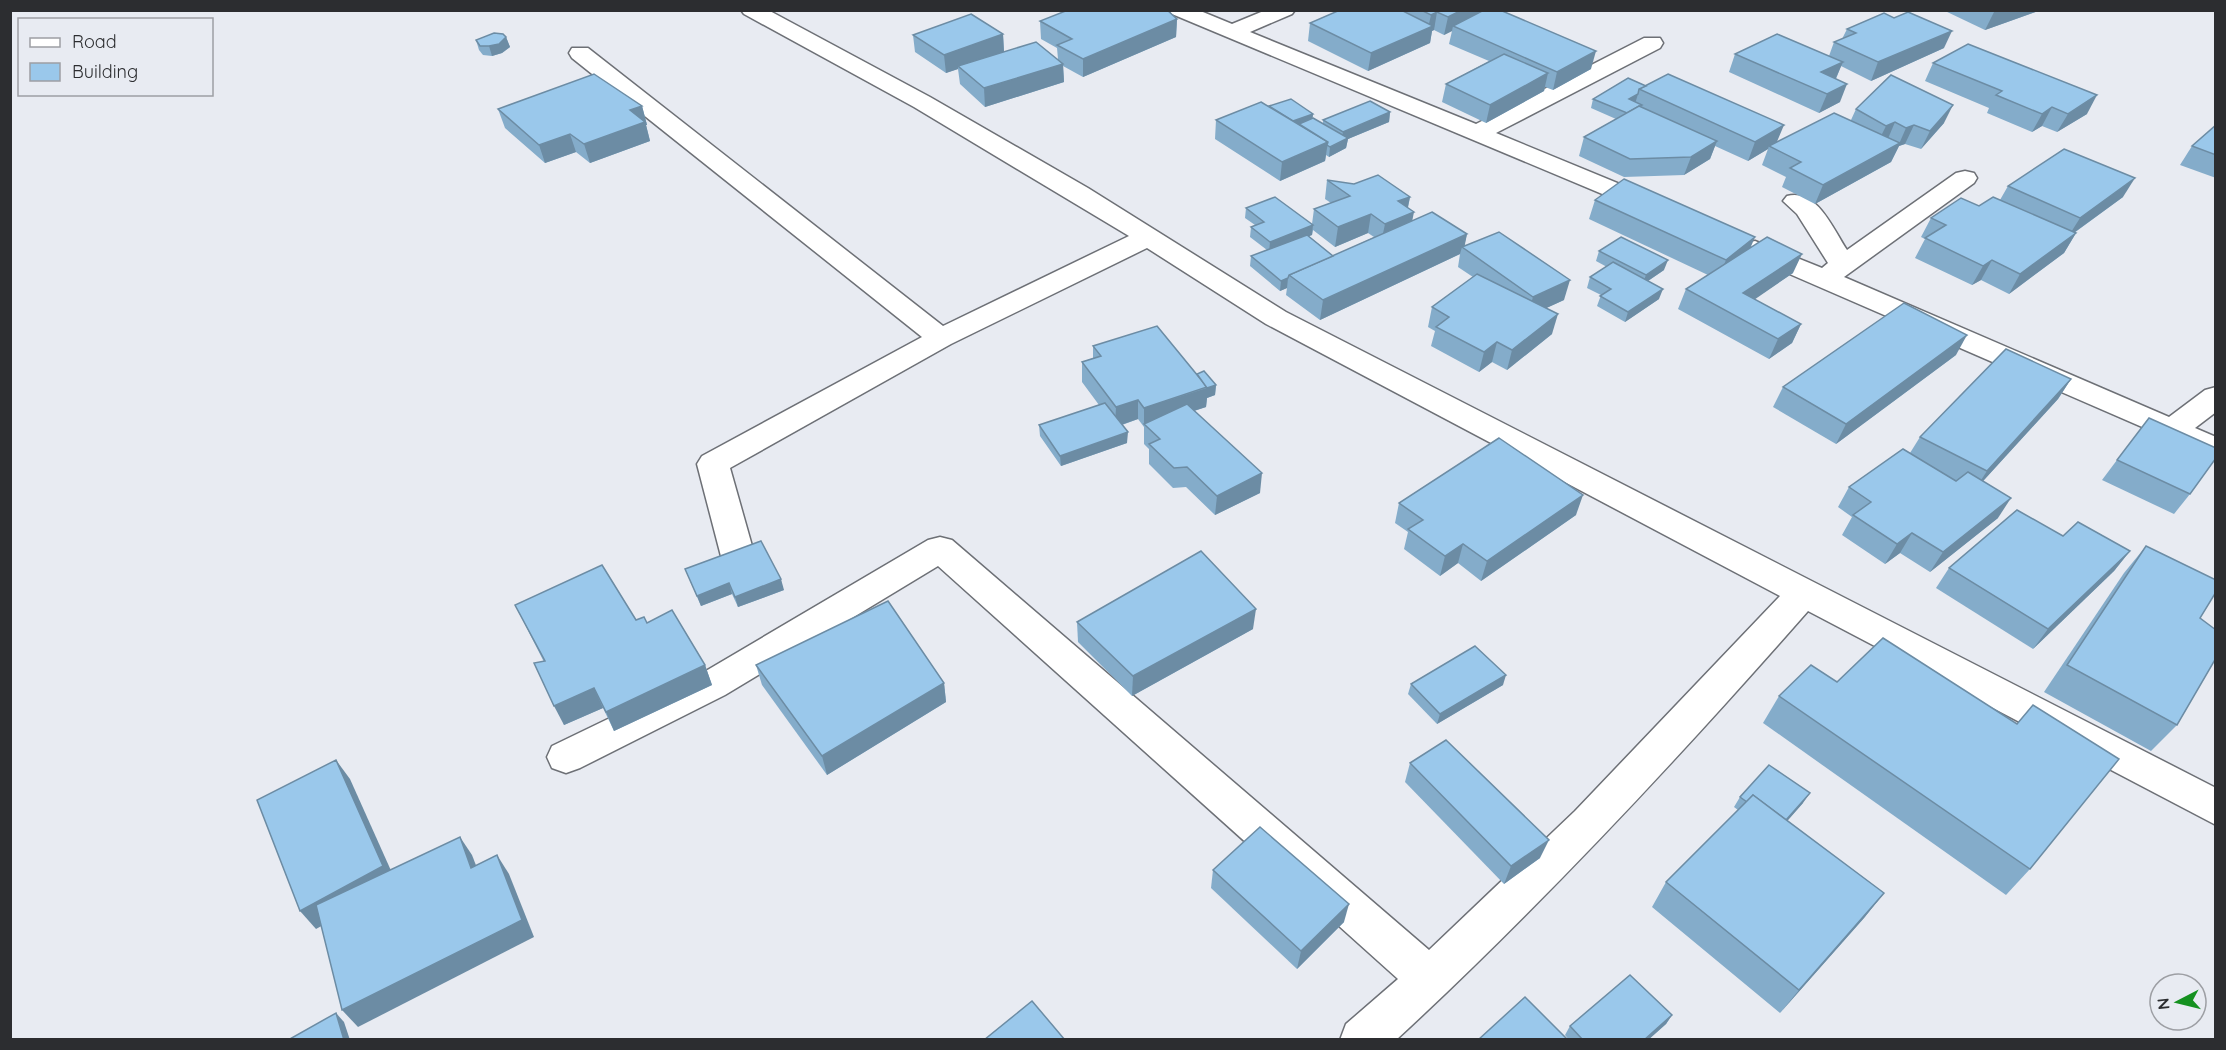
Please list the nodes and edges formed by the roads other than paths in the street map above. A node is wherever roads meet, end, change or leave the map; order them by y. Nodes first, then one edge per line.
1 (751, 10) edge
2 (1179, 10) edge
3 (1285, 10) edge
4 (1232, 32) junction
5 (1652, 43) dead end
6 (580, 53) dead end
7 (1477, 133) junction
8 (1965, 178) dead end
9 (1796, 201) dead end
10 (1678, 217) edge
11 (1148, 237) junction
12 (1728, 238) edge
13 (1833, 272) junction
14 (941, 338) junction
15 (881, 371) dead end
16 (2216, 397) edge
17 (2172, 430) junction
18 (2216, 449) edge
19 (739, 560) edge
20 (1803, 594) junction
21 (566, 757) dead end
22 (2216, 808) edge
23 (1430, 980) junction
24 (1362, 1040) edge

1 - 11 street
2 - 4 street
3 - 4 street
4 - 7 street
5 - 7 street
6 - 14 street
7 - 10 street
8 - 13 street
9 - 13 street
11 - 14 street
11 - 20 street
12 - 13 street
13 - 17 street
14 - 15 street
14 - 19 street
16 - 17 street
17 - 18 street
20 - 22 street
20 - 23 street
21 - 23 street
23 - 24 street

